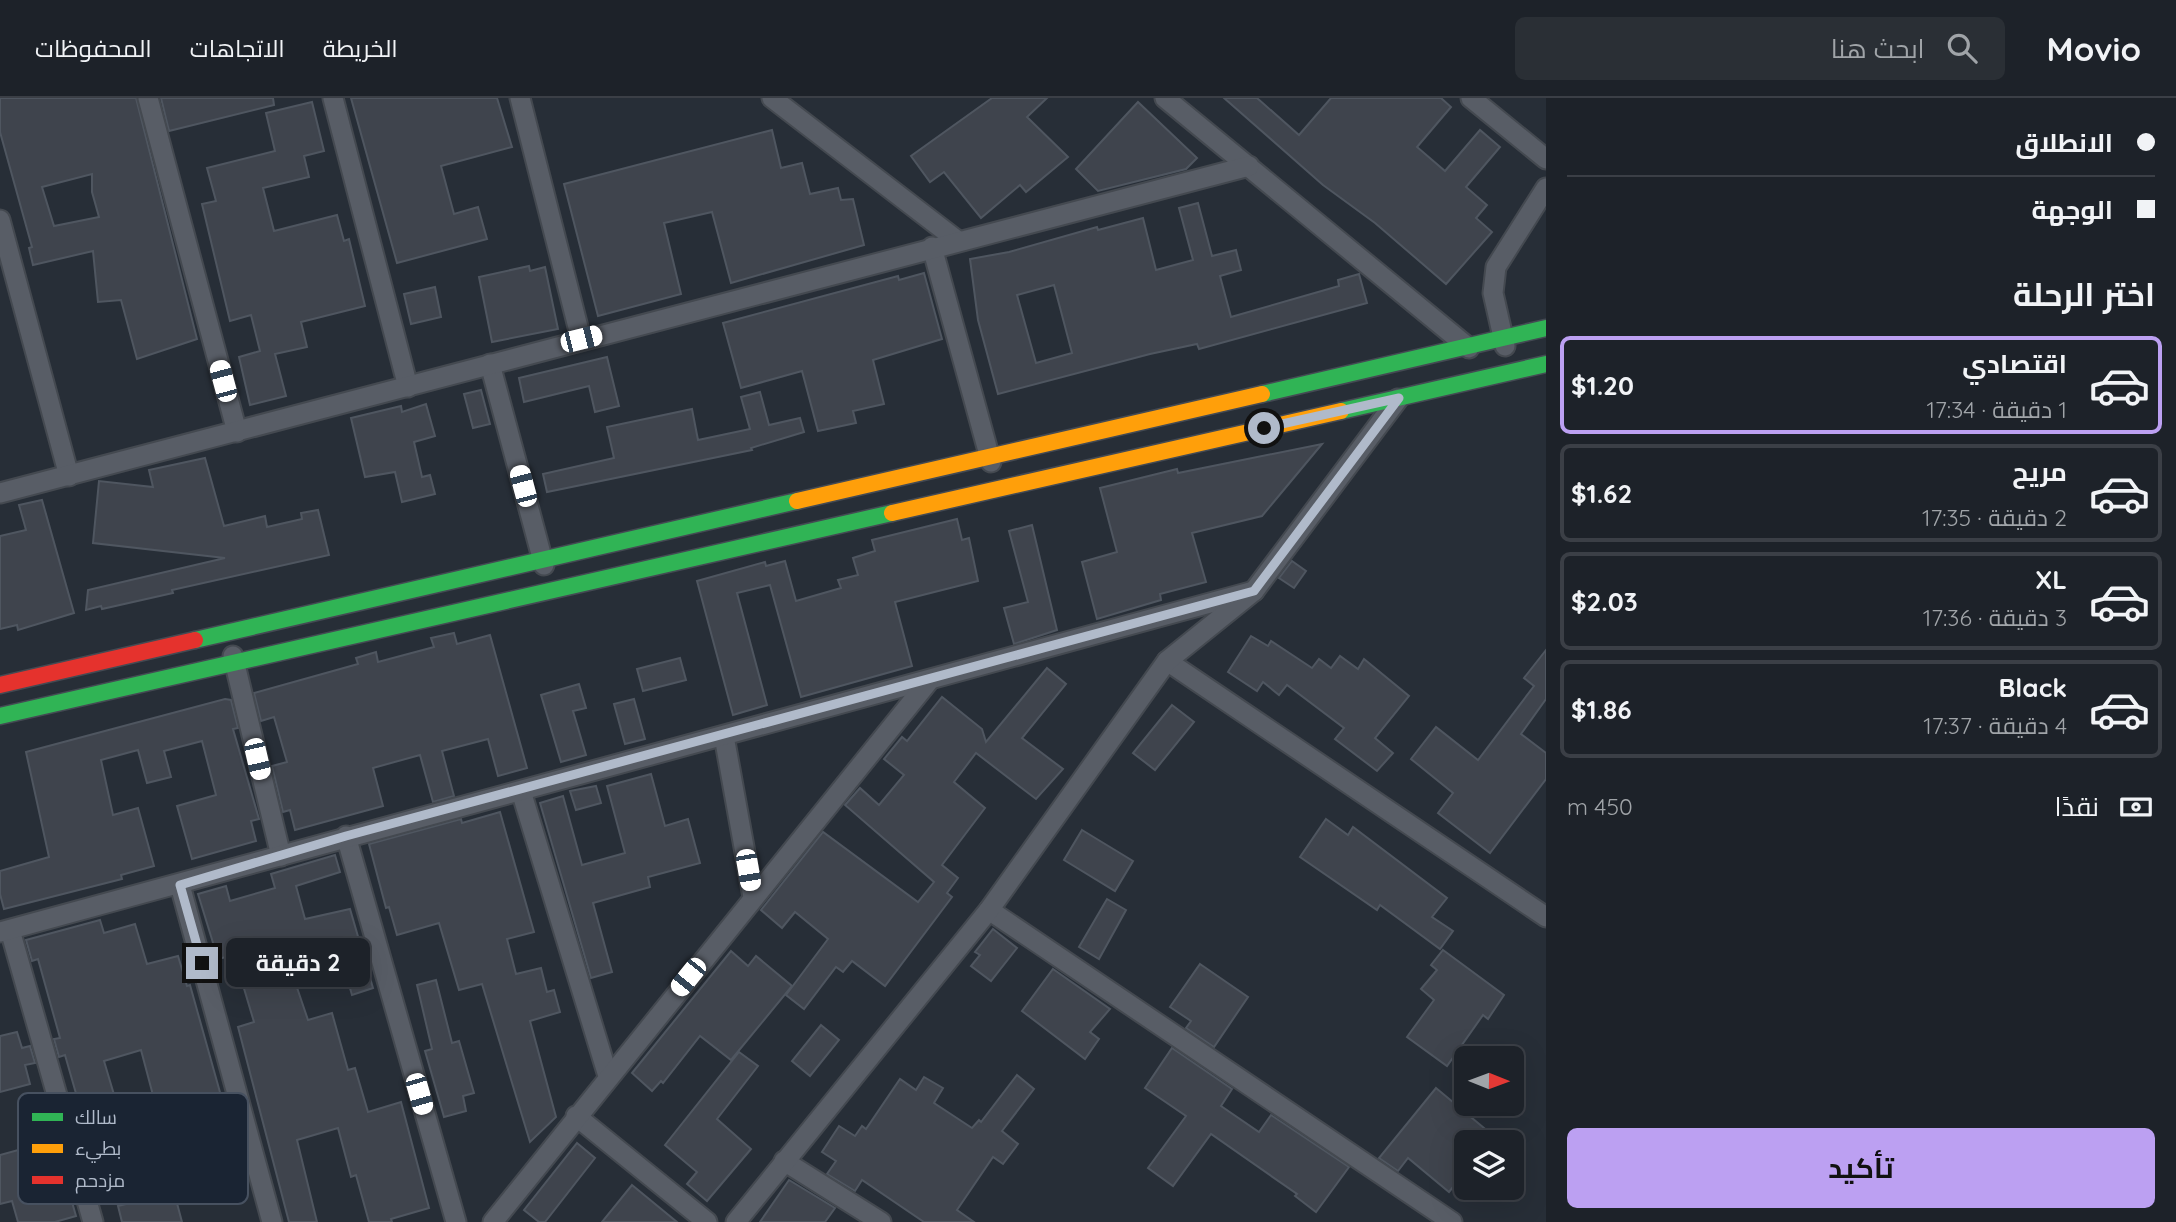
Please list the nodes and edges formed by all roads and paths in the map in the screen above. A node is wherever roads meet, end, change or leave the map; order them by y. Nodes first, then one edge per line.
1 (148, 98) edge
2 (333, 98) edge
3 (520, 98) edge
4 (772, 98) edge
5 (1165, 98) edge
6 (1471, 98) edge
7 (1546, 159) edge
8 (1249, 166) junction
9 (1546, 188) edge
10 (0, 220) edge
11 (958, 241) junction
12 (932, 247) junction
13 (1546, 328) edge
14 (1503, 338) junction
15 (581, 339) junction
16 (1469, 346) junction
17 (1395, 363) junction
18 (490, 364) junction
19 (1546, 364) edge
20 (1511, 372) junction
21 (1478, 380) junction
22 (408, 387) junction
23 (1399, 398) junction
24 (237, 432) junction
25 (990, 457) junction
26 (69, 476) junction
27 (996, 489) junction
28 (0, 494) edge
29 (543, 559) junction
30 (549, 591) junction
31 (1254, 591) junction
32 (228, 632) junction
33 (1167, 661) junction
34 (234, 663) junction
35 (928, 682) junction
36 (0, 685) edge
37 (0, 716) edge
38 (724, 736) junction
39 (521, 791) junction
40 (346, 836) junction
41 (281, 856) junction
42 (180, 885) junction
43 (753, 897) junction
44 (989, 910) junction
45 (1546, 917) edge
46 (5, 931) edge
47 (608, 1076) junction
48 (54, 1093) edge
49 (237, 1093) edge
50 (576, 1116) junction
51 (248, 1134) edge
52 (784, 1161) junction
53 (88, 1204) edge
54 (93, 1222) edge
55 (272, 1222) edge
56 (456, 1222) edge
57 (493, 1222) edge
58 (707, 1222) edge
59 (736, 1222) edge
60 (881, 1222) edge
61 (1452, 1222) edge

1 - 24 street
2 - 22 street
3 - 15 street
4 - 11 street
5 - 8 street
6 - 7 street
8 - 11 street
8 - 16 street
9 - 14 street
10 - 26 street
11 - 12 street
12 - 15 street
12 - 25 street
13 - 14 highway
14 - 16 highway
14 - 20 street
15 - 18 street
16 - 17 highway
16 - 21 street
17 - 23 street
17 - 25 highway
18 - 22 street
18 - 29 street
19 - 20 highway
20 - 21 highway
21 - 23 highway
22 - 24 street
23 - 27 highway
23 - 31 street
24 - 26 street
25 - 27 street
25 - 29 highway
26 - 28 street
27 - 30 highway
29 - 30 street
29 - 32 highway
30 - 34 highway
31 - 33 street
31 - 35 street
32 - 34 street
32 - 36 highway
33 - 44 street
33 - 45 street
34 - 37 highway
34 - 41 street
35 - 38 street
35 - 43 street
38 - 39 street
38 - 43 street
39 - 40 street
39 - 47 street
40 - 41 street
40 - 56 street
41 - 42 street
42 - 46 street
42 - 49 street
43 - 47 street
44 - 52 street
44 - 61 street
46 - 48 street
47 - 50 street
50 - 57 street
50 - 58 street
51 - 55 street
52 - 59 street
52 - 60 street
53 - 54 street

